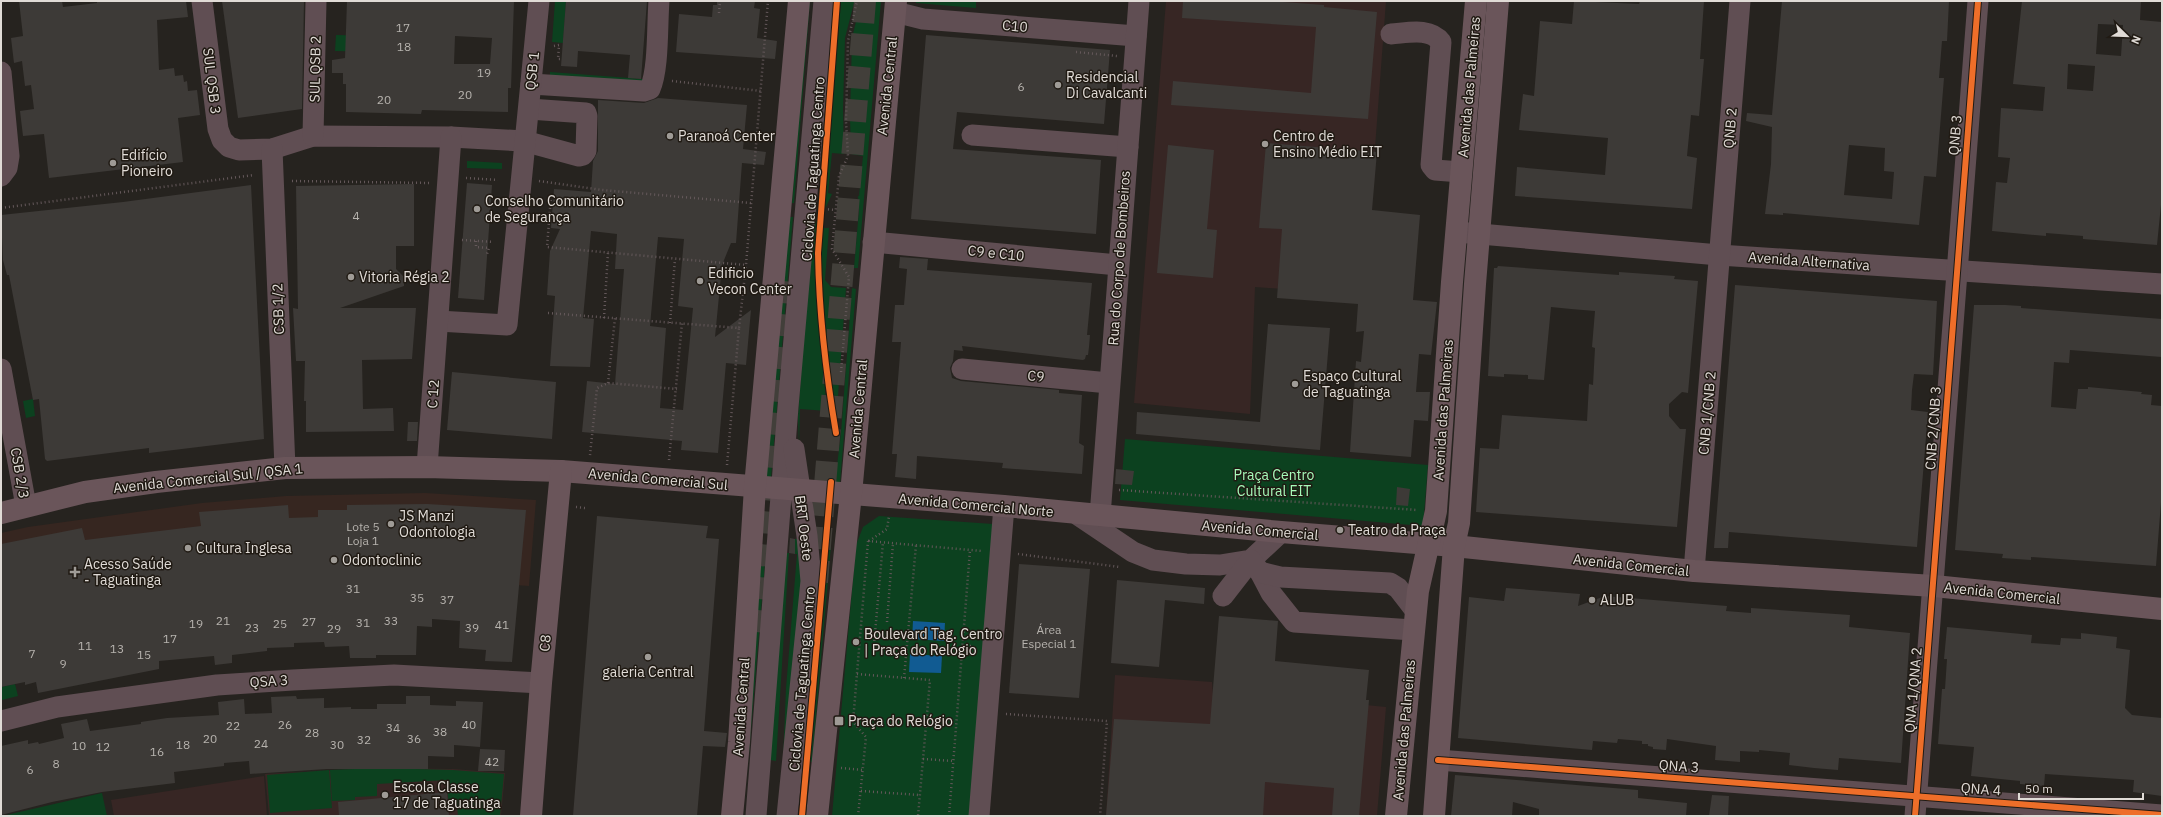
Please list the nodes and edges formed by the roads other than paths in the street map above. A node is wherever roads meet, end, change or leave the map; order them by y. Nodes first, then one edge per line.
1 (202, 1) edge
2 (316, 1) edge
3 (539, 1) edge
4 (658, 1) edge
5 (799, 1) edge
6 (824, 1) edge
7 (1139, 1) edge
8 (1476, 1) edge
9 (1498, 1) edge
10 (1740, 1) edge
11 (1978, 1) edge
12 (895, 7) edge
13 (1391, 34) dead end
14 (1136, 36) junction
15 (1, 72) edge
16 (531, 84) junction
17 (529, 109) junction
18 (972, 135) dead end
19 (313, 136) junction
20 (451, 137) junction
21 (524, 141) junction
22 (1128, 147) junction
23 (272, 149) junction
24 (1461, 172) junction
25 (1, 176) edge
26 (1457, 232) junction
27 (1480, 233) junction
28 (873, 242) junction
29 (1720, 255) junction
30 (1118, 265) junction
31 (1956, 271) junction
32 (2162, 284) edge
33 (438, 320) junction
34 (962, 369) dead end
35 (1, 370) edge
36 (1109, 383) junction
37 (427, 467) junction
38 (285, 468) junction
39 (561, 471) junction
40 (776, 488) junction
41 (843, 494) junction
42 (26, 506) junction
43 (1004, 506) junction
44 (1, 513) edge
45 (1076, 514) junction
46 (1100, 516) junction
47 (1282, 532) junction
48 (1427, 545) junction
49 (1454, 546) junction
50 (1256, 566) junction
51 (1694, 572) junction
52 (1934, 586) junction
53 (1223, 596) dead end
54 (2162, 608) edge
55 (1414, 620) junction
56 (541, 683) junction
57 (1406, 705) junction
58 (1442, 707) junction
59 (1, 721) edge
60 (1438, 760) junction
61 (1916, 806) edge
62 (2162, 815) edge
63 (531, 816) edge
64 (732, 816) edge
65 (756, 816) edge
66 (787, 816) edge
67 (817, 816) edge
68 (979, 816) edge
69 (1396, 816) edge
70 (1434, 816) edge

1 - 23 street, SUL QSB 3
2 - 19 street, SUL QSB 2
3 - 16 street, QSB 1
4 - 16 street
5 - 40 main road, Avenida Central
6 - 40 street, BRT Oeste
7 - 14 street, Rua do Corpo de Bombeiros
8 - 24 main road, Avenida das Palmeiras
9 - 27 main road, Avenida das Palmeiras
10 - 29 street, QNB 2
11 - 31 street, QNB 3
12 - 14 street, C10
12 - 28 main road, Avenida Central
13 - 24 street
14 - 22 street, Rua do Corpo de Bombeiros
15 - 25 street
16 - 17 street, QSB 1
17 - 21 street, QSB 1
17 - 21 street
18 - 22 street
19 - 20 street
19 - 23 street
20 - 21 street
20 - 33 street, C 12
21 - 33 street, QSB 1
22 - 30 street, Rua do Corpo de Bombeiros
23 - 38 street, CSB 1/2
24 - 26 main road, Avenida das Palmeiras
26 - 27 street, Avenida Alternativa
26 - 48 main road, Avenida das Palmeiras
27 - 29 street, Avenida Alternativa
27 - 49 main road, Avenida das Palmeiras
28 - 30 street, C9 e C10
28 - 41 main road, Avenida Central
29 - 31 street, Avenida Alternativa
29 - 51 street, CNB 1/CNB 2
30 - 36 street, Rua do Corpo de Bombeiros
31 - 32 street, Avenida Alternativa
31 - 52 street, CNB 2/CNB 3
33 - 37 street, C 12
34 - 36 street, C9
35 - 42 street, CSB 2/3
36 - 46 street, Rua do Corpo de Bombeiros
37 - 38 main road, Avenida Comercial Sul / QSA 1
37 - 39 main road, Avenida Comercial Sul / QSA 1
38 - 42 main road, Avenida Comercial Sul / QSA 1
39 - 40 main road, Avenida Comercial Sul
39 - 56 main road, C8
40 - 41 main road
40 - 64 main road, Avenida Central
40 - 65 street, BRT Oeste
40 - 66 street, BRT Oeste
41 - 43 main road, Avenida Comercial Norte
41 - 67 main road, Avenida Central
42 - 44 main road, Avenida Comercial Sul / QSA 1
43 - 45 main road, Avenida Comercial Norte
43 - 68 street
45 - 46 main road, Avenida Comercial Norte
45 - 50 street
46 - 47 main road, Avenida Comercial
47 - 48 main road, Avenida Comercial
47 - 50 street
48 - 49 main road, Avenida Comercial
48 - 55 main road, Avenida das Palmeiras
49 - 51 main road, Avenida Comercial
49 - 58 main road, Avenida das Palmeiras
50 - 53 street
50 - 55 street
50 - 55 street
51 - 52 main road, Avenida Comercial
52 - 54 main road, Avenida Comercial
52 - 61 street, QNA 1/QNA 2
55 - 57 main road, Avenida das Palmeiras
56 - 59 street, QSA 3
56 - 63 main road, C8
57 - 58 main road
57 - 69 main road, Avenida das Palmeiras
58 - 60 main road, Avenida das Palmeiras
60 - 61 street, QNA 3
60 - 70 main road, Avenida das Palmeiras
61 - 62 street, QNA 4

